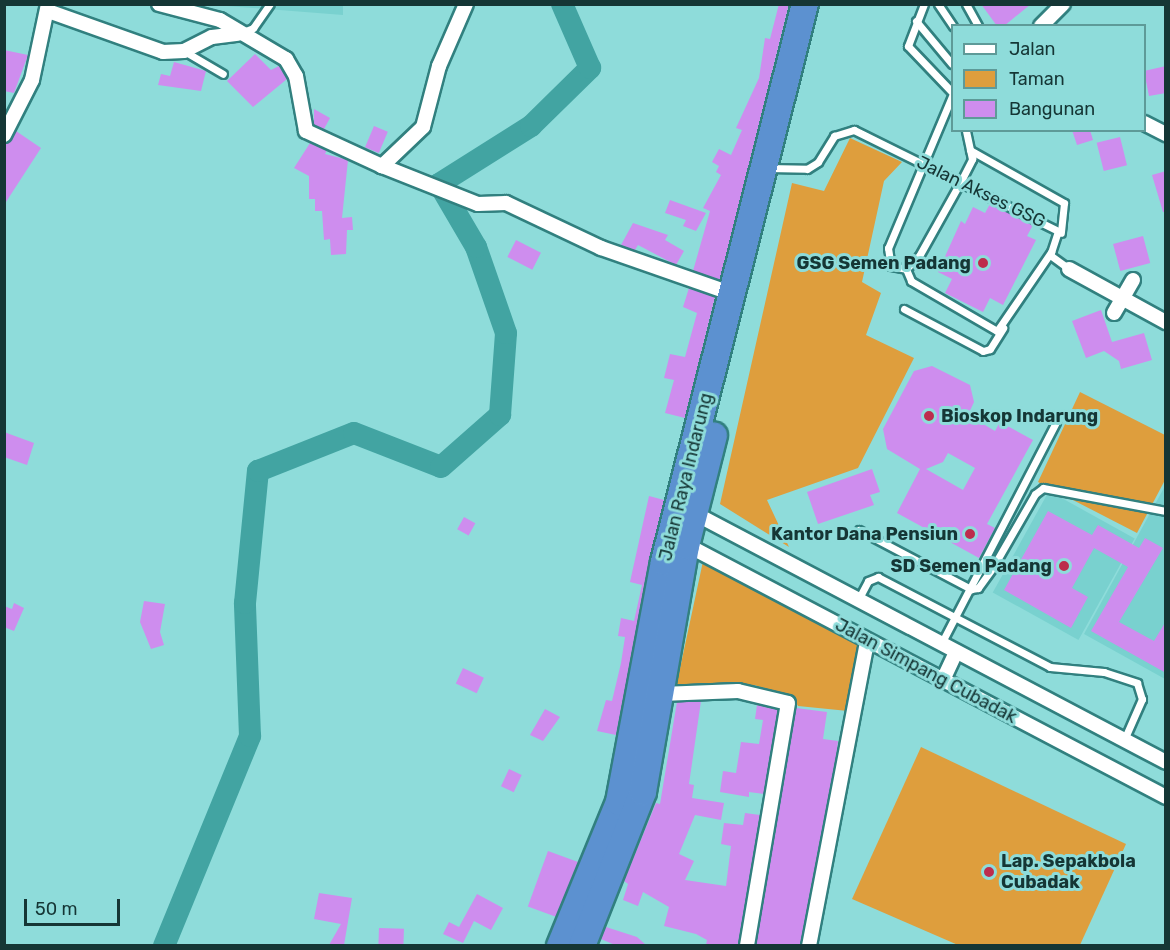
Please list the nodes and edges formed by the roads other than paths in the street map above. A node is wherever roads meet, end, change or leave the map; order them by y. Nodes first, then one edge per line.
1 (159, 4) edge
2 (270, 4) edge
3 (466, 4) edge
4 (805, 4) edge
5 (822, 4) edge
6 (924, 4) edge
7 (938, 4) edge
8 (966, 4) edge
9 (1063, 4) edge
10 (48, 8) edge
11 (916, 21) junction
12 (952, 24) edge
13 (977, 24) edge
14 (1043, 24) edge
15 (238, 34) junction
16 (184, 51) junction
17 (951, 63) edge
18 (223, 74) dead end
19 (951, 93) edge
20 (951, 96) edge
21 (1146, 124) edge
22 (966, 132) edge
23 (1166, 134) edge
24 (4, 135) edge
25 (970, 150) junction
26 (921, 163) junction
27 (382, 166) junction
28 (773, 169) junction
29 (961, 181) junction
30 (1060, 233) junction
31 (1051, 252) junction
32 (906, 269) junction
33 (1070, 269) joint
34 (1133, 280) dead end
35 (733, 294) junction
36 (1122, 299) junction
37 (904, 309) dead end
38 (1114, 313) dead end
39 (1166, 322) edge
40 (1004, 326) junction
41 (1056, 422) dead end
42 (686, 509) junction
43 (1166, 511) edge
44 (859, 530) dead end
45 (679, 538) junction
46 (971, 589) junction
47 (858, 600) junction
48 (956, 618) junction
49 (867, 641) junction
50 (941, 644) junction
51 (956, 652) junction
52 (943, 680) junction
53 (672, 694) junction
54 (1124, 740) junction
55 (1166, 762) edge
56 (1166, 797) edge
57 (560, 945) edge
58 (582, 945) edge
59 (747, 945) edge
60 (809, 945) edge

1 - 15 street
2 - 15 lane
3 - 27 street
4 - 28 highway, Jalan Raya Indarung
5 - 28 highway, Jalan Raya Indarung
6 - 11 lane
7 - 12 lane
8 - 13 lane
9 - 14 street
10 - 16 street
10 - 24 street
11 - 17 lane
11 - 19 lane
15 - 16 street
15 - 27 street
16 - 18 lane
20 - 26 lane
21 - 23 street
22 - 25 lane
25 - 29 lane
25 - 30 lane
26 - 28 lane, Jalan Akses GSG
26 - 29 lane, Jalan Akses GSG
26 - 32 lane
27 - 35 street
28 - 35 highway, Jalan Raya Indarung
28 - 42 highway, Jalan Raya Indarung
29 - 30 lane, Jalan Akses GSG
29 - 32 lane
30 - 31 lane, Jalan Akses GSG
31 - 33 lane, Jalan Akses GSG
31 - 40 lane
32 - 40 lane
33 - 36 street, Jalan Akses GSG
34 - 36 street
35 - 42 highway, Jalan Raya Indarung
36 - 38 street
36 - 39 street, Jalan Akses GSG
37 - 40 lane
41 - 46 lane
42 - 45 highway, Jalan Raya Indarung
42 - 47 street, Jalan Simpang Cubadak
43 - 46 lane
44 - 46 lane
45 - 49 street, Jalan Simpang Cubadak
45 - 53 highway, Jalan Raya Indarung
45 - 57 highway, Jalan Raya Indarung
46 - 48 lane
47 - 48 lane
47 - 50 street, Jalan Simpang Cubadak
48 - 50 lane
48 - 54 lane
49 - 52 street, Jalan Simpang Cubadak
49 - 60 street
50 - 51 street, Jalan Simpang Cubadak
51 - 52 street
51 - 54 street, Jalan Simpang Cubadak
52 - 56 street, Jalan Simpang Cubadak
53 - 58 highway, Jalan Raya Indarung
53 - 59 street
54 - 55 street, Jalan Simpang Cubadak

